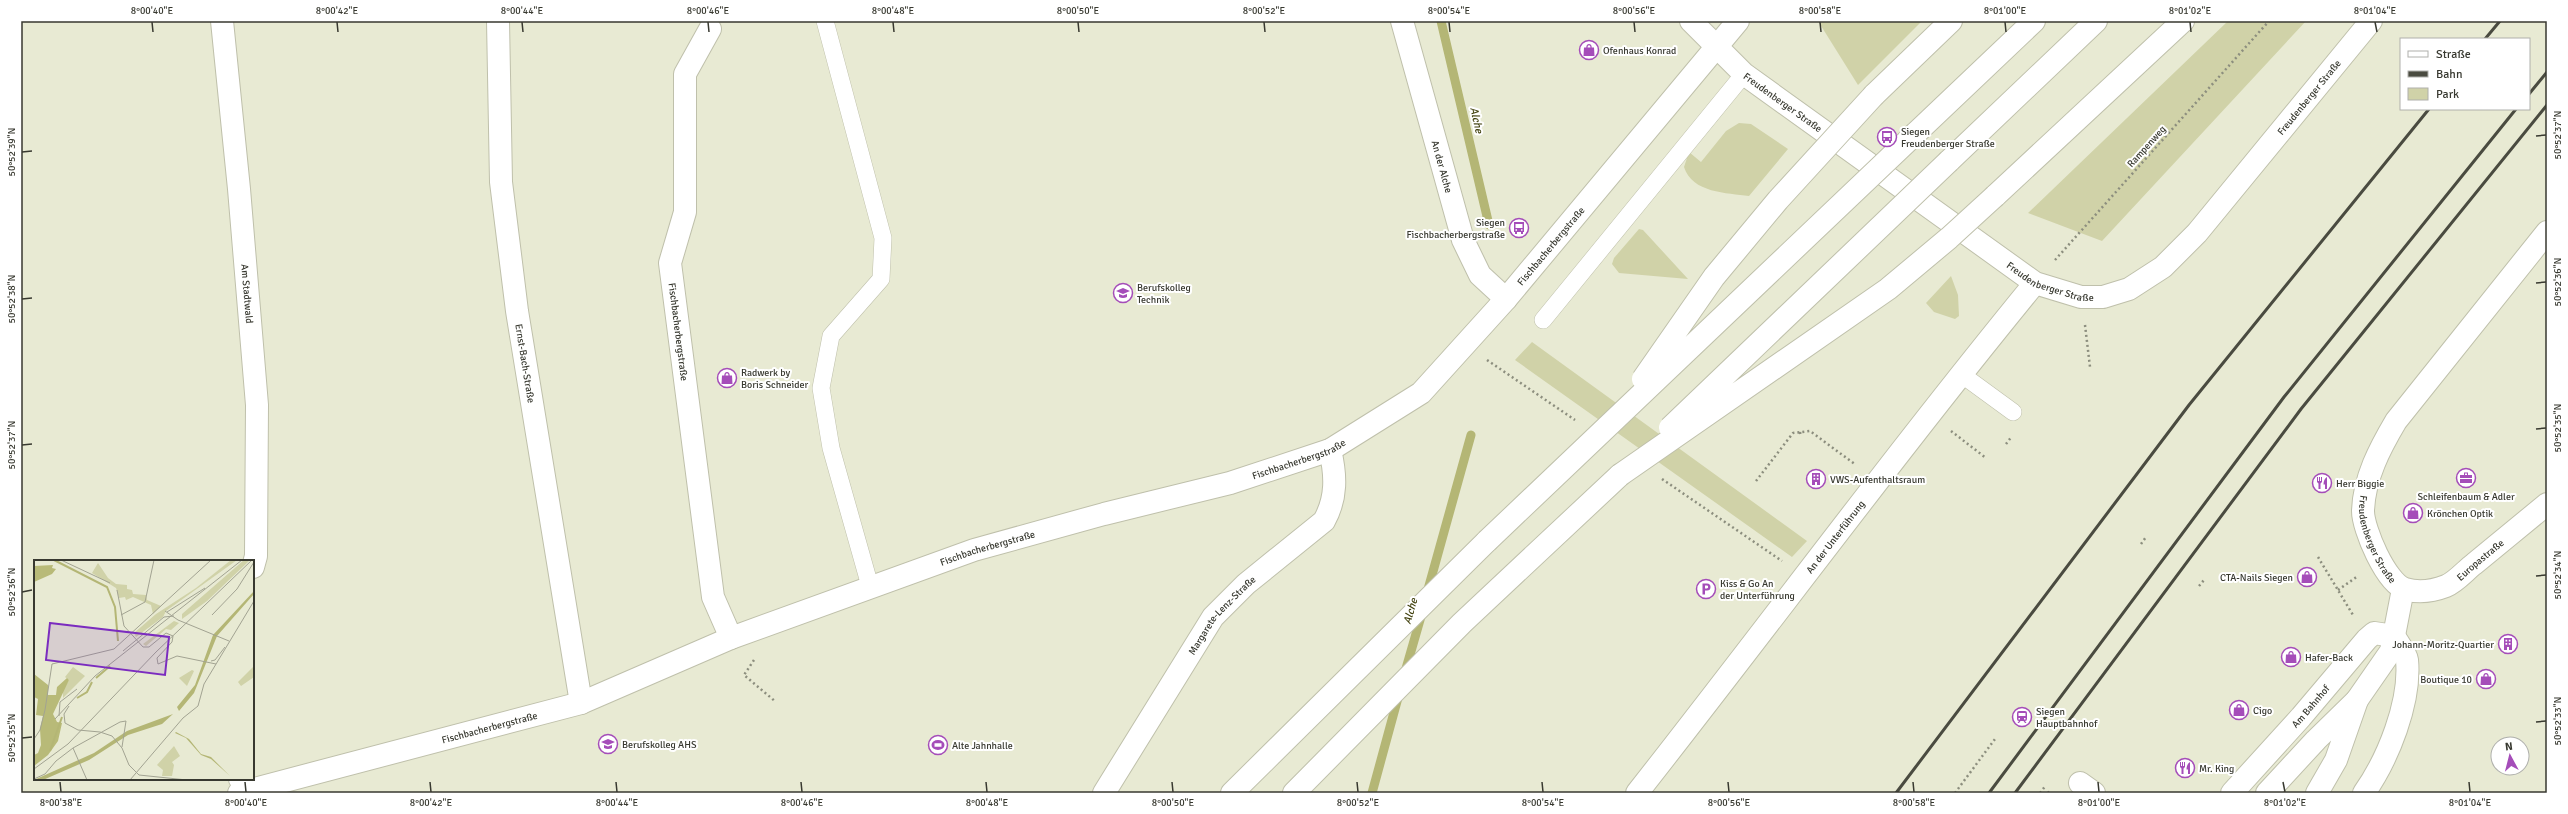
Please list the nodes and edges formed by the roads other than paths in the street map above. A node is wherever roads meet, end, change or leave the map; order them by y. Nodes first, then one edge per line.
1 (222, 21) edge
2 (498, 21) edge
3 (825, 21) edge
4 (1402, 21) edge
5 (1691, 21) edge
6 (1738, 21) edge
7 (1951, 21) edge
8 (2034, 21) edge
9 (2096, 21) edge
10 (2183, 21) edge
11 (2371, 21) edge
12 (710, 29) dead end
13 (1718, 47) junction
14 (1744, 74) junction
15 (2547, 232) edge
16 (2035, 283) junction
17 (1506, 299) junction
18 (1543, 320) dead end
19 (1961, 374) junction
20 (2013, 412) dead end
21 (1616, 417) junction
22 (1330, 450) junction
23 (1620, 475) junction
24 (2547, 504) edge
25 (254, 563) edge
26 (870, 586) junction
27 (2403, 588) junction
28 (731, 638) junction
29 (2387, 654) junction
30 (2357, 700) junction
31 (581, 703) junction
32 (242, 787) edge
33 (1104, 793) edge
34 (1232, 793) edge
35 (1294, 793) edge
36 (1637, 793) edge
37 (2232, 793) edge
38 (2267, 793) edge
39 (2317, 793) edge
40 (2364, 793) edge

1 - 25 main road, Am Stadtwald
2 - 31 main road, Ernst-Bach-Straße
3 - 26 lane
4 - 17 main road, An der Alche
5 - 13 main road, Freudenberger Straße
6 - 13 main road, Fischbacherbergstraße
7 - 21 main road, bridge
8 - 21 main road, bridge
9 - 23 main road, bridge
10 - 23 main road, bridge
11 - 16 main road, Freudenberger Straße
12 - 28 main road, Fischbacherbergstraße
13 - 14 main road, Freudenberger Straße
13 - 17 main road, Fischbacherbergstraße
14 - 16 main road, Freudenberger Straße
14 - 18 lane
15 - 27 main road, Freudenberger Straße
16 - 19 main road, An der Unterführung
17 - 22 main road, Fischbacherbergstraße
19 - 20 lane
19 - 36 main road, An der Unterführung
21 - 34 main road, bridge
22 - 26 main road, Fischbacherbergstraße
22 - 33 main road, Margarete-Lenz-Straße
23 - 35 main road
24 - 27 main road, Europastraße
26 - 28 main road, Fischbacherbergstraße
27 - 29 main road
28 - 31 main road, Fischbacherbergstraße
29 - 30 main road
29 - 37 main road, Am Bahnhof
29 - 40 main road
30 - 38 main road
30 - 39 main road
31 - 32 main road, Fischbacherbergstraße

